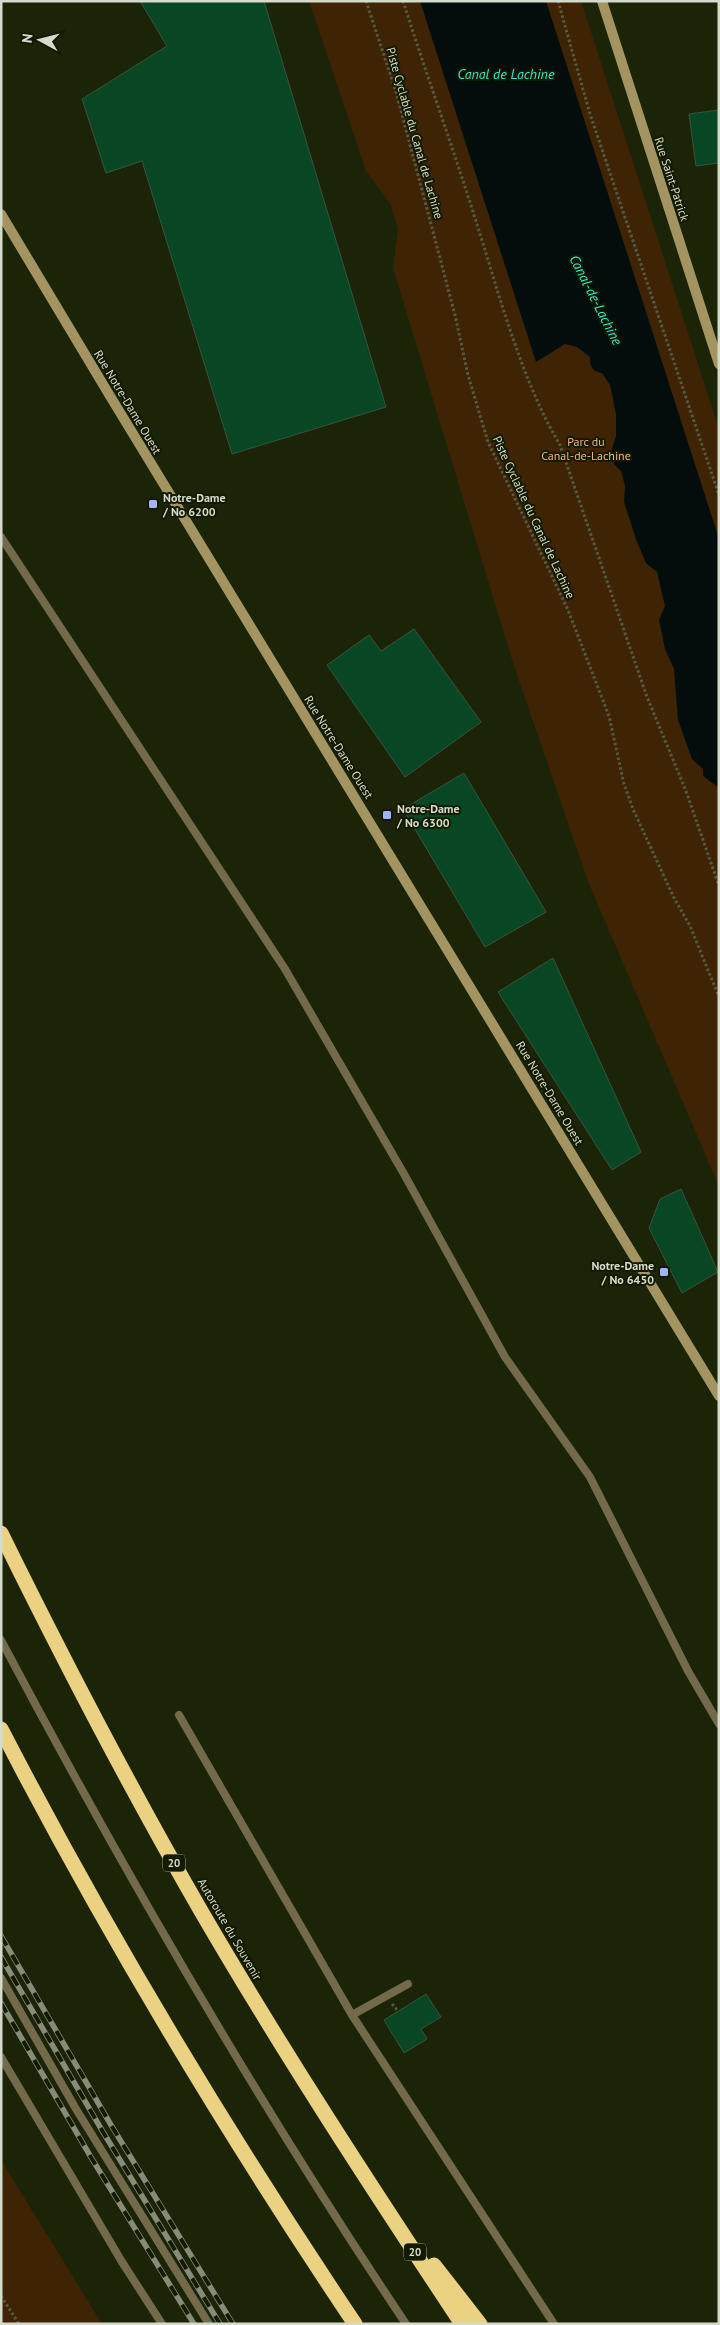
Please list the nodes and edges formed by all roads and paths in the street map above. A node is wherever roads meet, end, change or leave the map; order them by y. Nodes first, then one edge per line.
1 (366, 1) edge
2 (402, 1) edge
3 (558, 1) edge
4 (602, 1) edge
5 (1, 214) edge
6 (719, 364) edge
7 (719, 495) edge
8 (1, 537) edge
9 (719, 886) edge
10 (719, 997) edge
11 (718, 1392) edge
12 (1, 1533) edge
13 (1, 1640) edge
14 (179, 1715) dead end
15 (719, 1724) edge
16 (1, 1729) edge
17 (1, 1978) edge
18 (408, 1984) dead end
19 (352, 2015) junction
20 (1, 2057) edge
21 (368, 2181) junction
22 (1, 2296) edge
23 (19, 2324) edge
24 (162, 2324) edge
25 (209, 2324) edge
26 (355, 2324) edge
27 (406, 2324) edge
28 (462, 2324) edge
29 (480, 2324) edge
30 (554, 2324) edge

1 - 10 path, Piste Cyclable du Canal de Lachine
2 - 9 path
3 - 7 path
4 - 6 main road, Rue Saint-Patrick
5 - 11 main road, Rue Notre-Dame Ouest
8 - 15 lane
12 - 21 highway, Autoroute du Souvenir / 20
13 - 27 lane
14 - 19 lane
16 - 26 highway
17 - 25 lane
18 - 19 lane
19 - 30 lane
20 - 24 lane
21 - 28 highway, Autoroute du Souvenir / 20
21 - 29 highway
22 - 23 path

